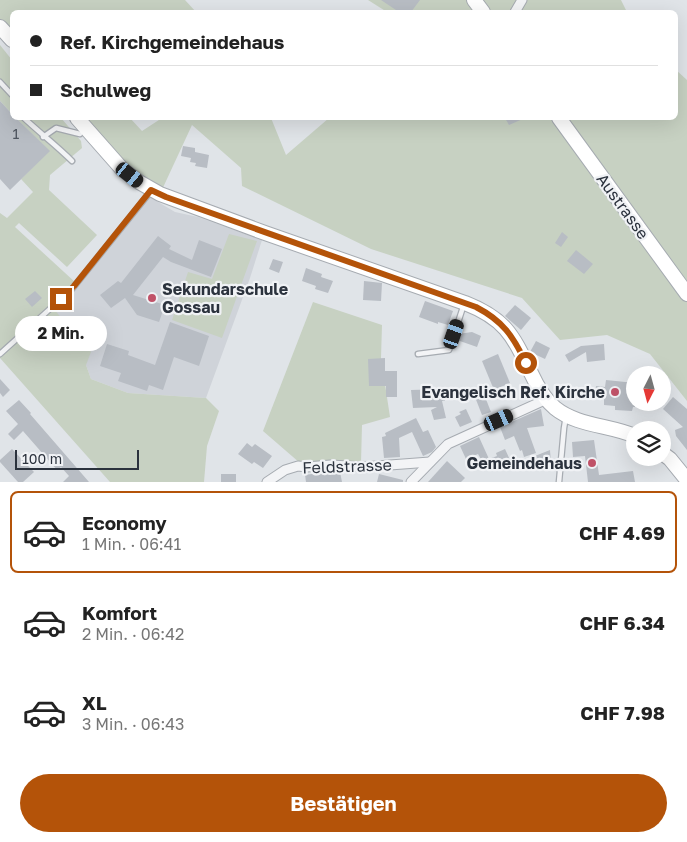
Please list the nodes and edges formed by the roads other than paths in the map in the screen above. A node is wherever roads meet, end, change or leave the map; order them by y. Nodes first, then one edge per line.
1 (0, 27) edge
2 (10, 38) edge
3 (0, 82) edge
4 (10, 93) edge
5 (26, 120) edge
6 (79, 120) edge
7 (560, 120) edge
8 (80, 134) dead end
9 (43, 137) junction
10 (72, 162) dead end
11 (151, 190) junction
12 (687, 294) edge
13 (465, 303) junction
14 (0, 354) edge
15 (418, 354) dead end
16 (546, 399) junction
17 (567, 415) junction
18 (626, 433) edge
19 (671, 459) edge
20 (430, 462) junction
21 (687, 480) edge
22 (267, 482) edge
23 (412, 482) edge
24 (560, 482) edge

1 - 2 street
3 - 4 lane
5 - 9 lane
6 - 11 street
7 - 12 street, Austrasse
8 - 9 lane
9 - 10 lane
11 - 13 street
11 - 14 lane
13 - 15 lane
13 - 16 street
16 - 17 street
16 - 20 street
17 - 18 street
17 - 24 lane
19 - 21 street
20 - 22 street, Feldstrasse
20 - 23 street

